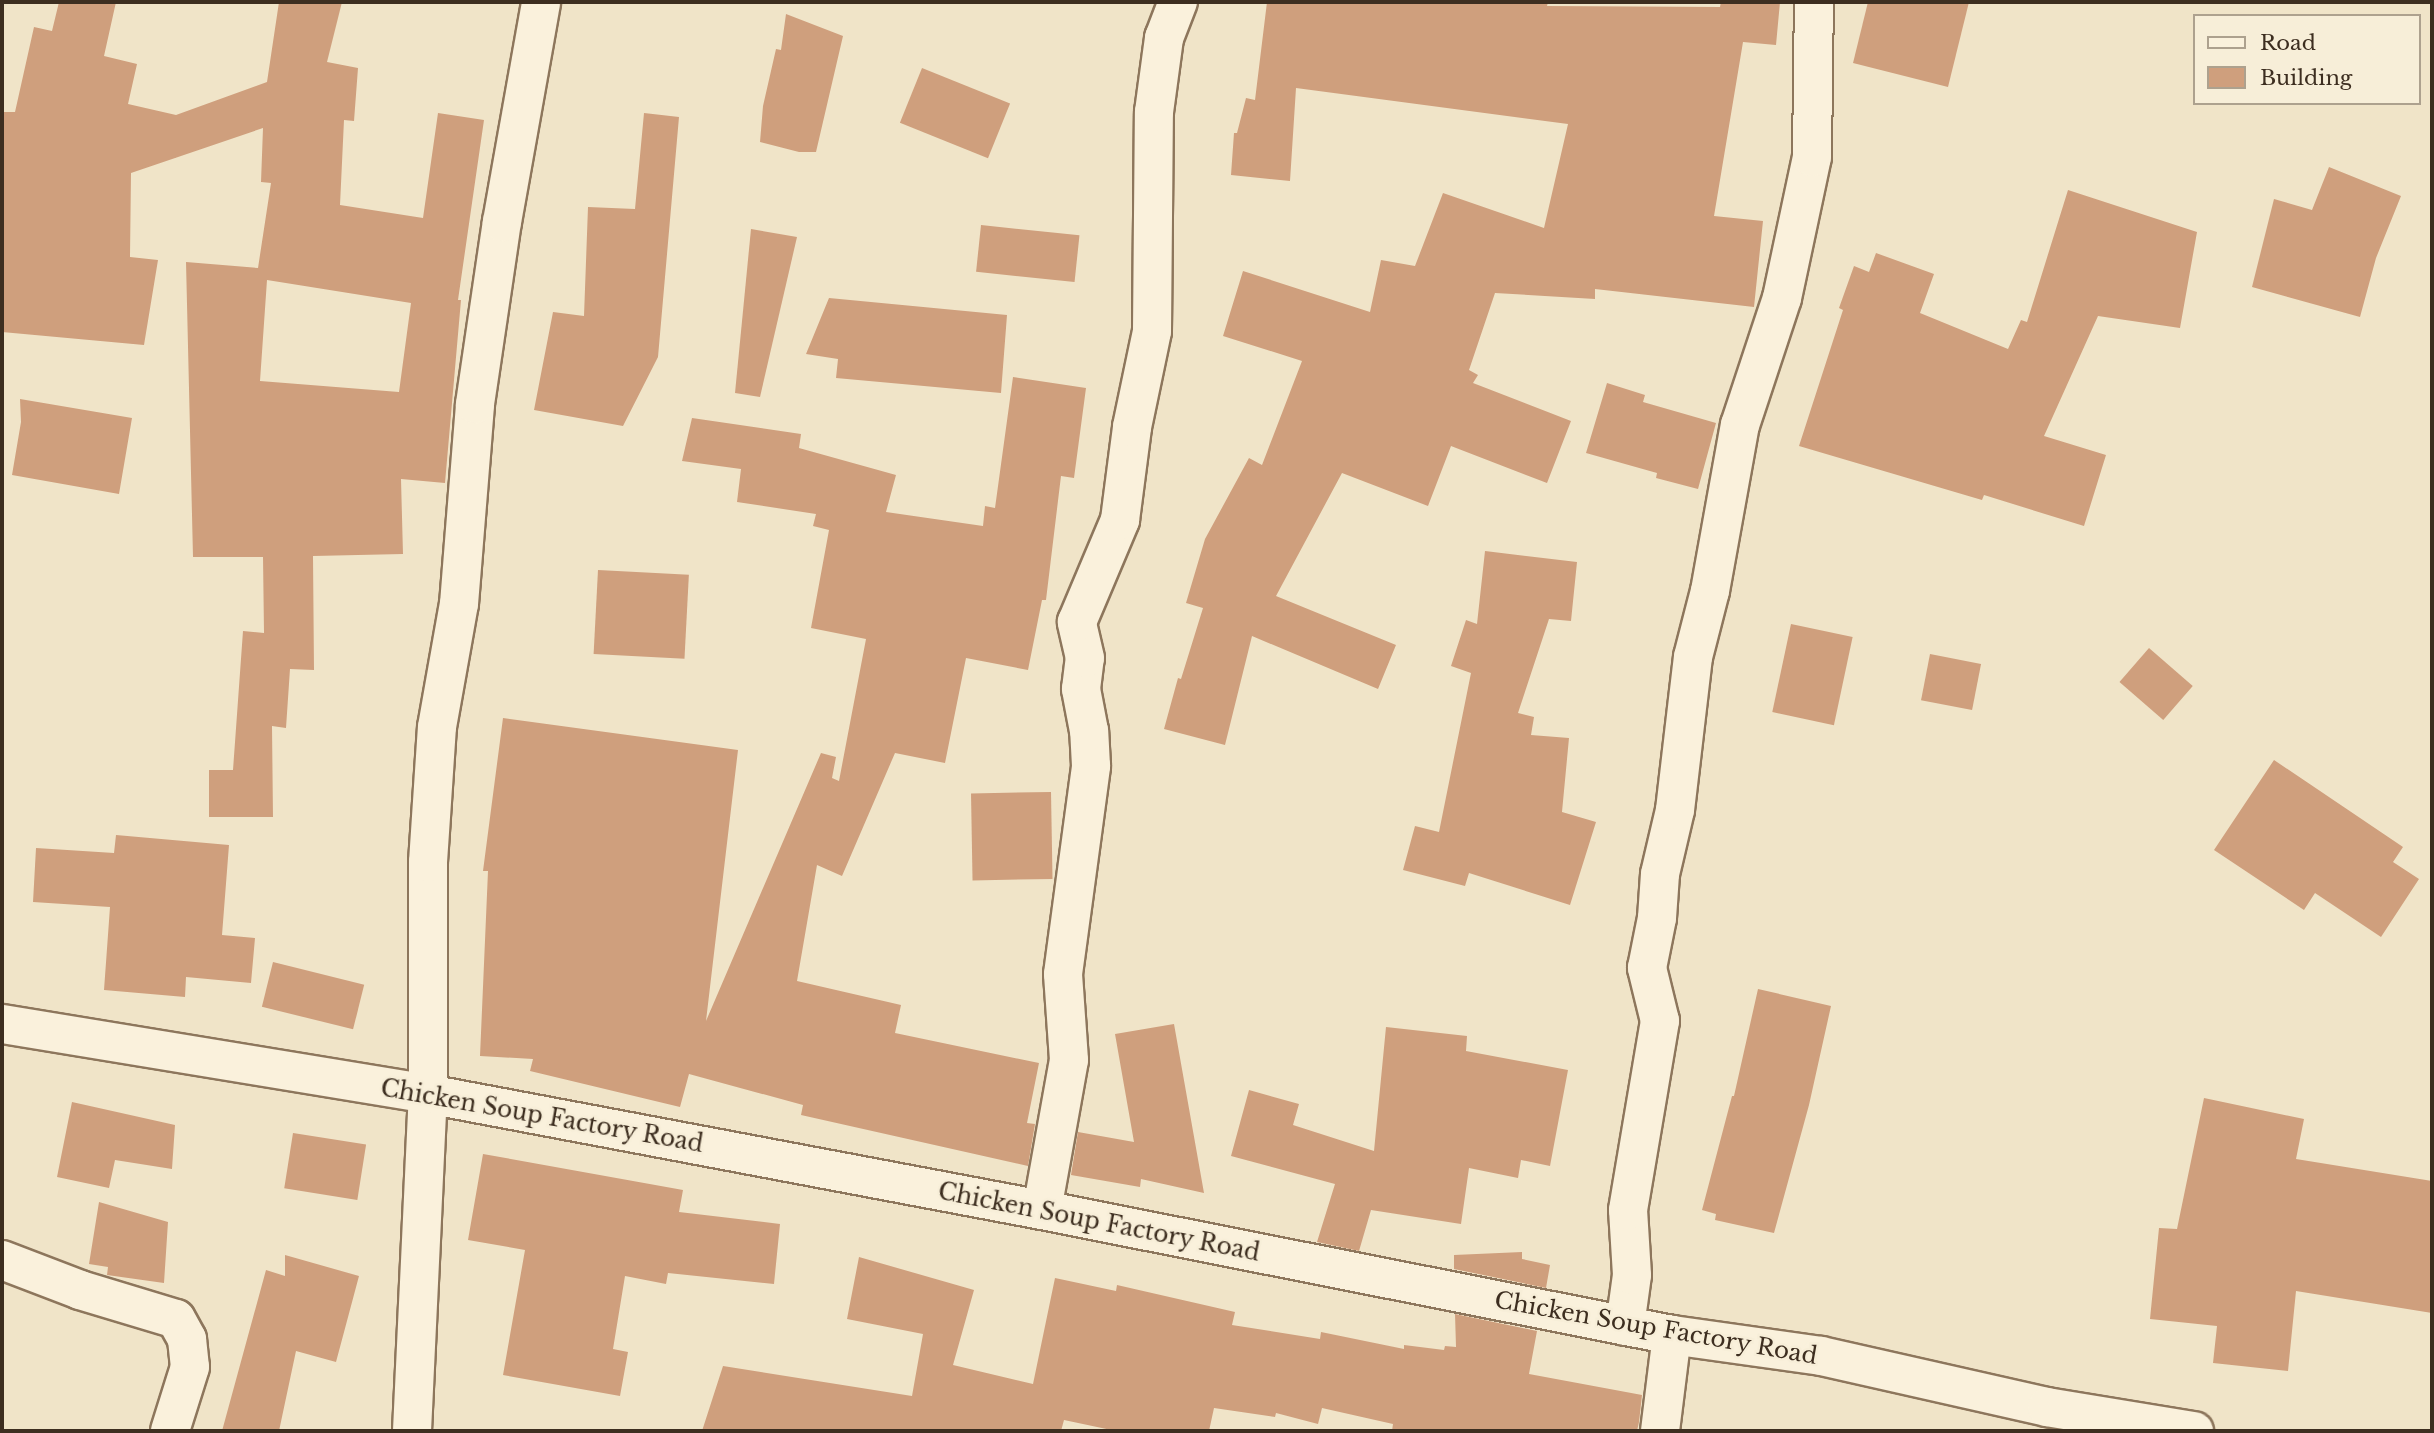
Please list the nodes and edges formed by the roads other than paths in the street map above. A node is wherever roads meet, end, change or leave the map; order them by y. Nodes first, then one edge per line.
1 (541, 2) edge
2 (1178, 2) edge
3 (1814, 2) edge
4 (2, 1024) edge
5 (428, 1094) junction
6 (1042, 1210) junction
7 (2, 1260) edge
8 (1625, 1326) junction
9 (1672, 1335) junction
10 (170, 1431) edge
11 (412, 1431) edge
12 (1660, 1431) edge
13 (2194, 1431) edge

1 - 5 street
2 - 6 street
3 - 8 street
4 - 5 street, Chicken Soup Factory Road
5 - 6 street, Chicken Soup Factory Road
5 - 11 street
6 - 8 street, Chicken Soup Factory Road
7 - 10 street
8 - 9 street, Chicken Soup Factory Road
9 - 12 street
9 - 13 street, Chicken Soup Factory Road

